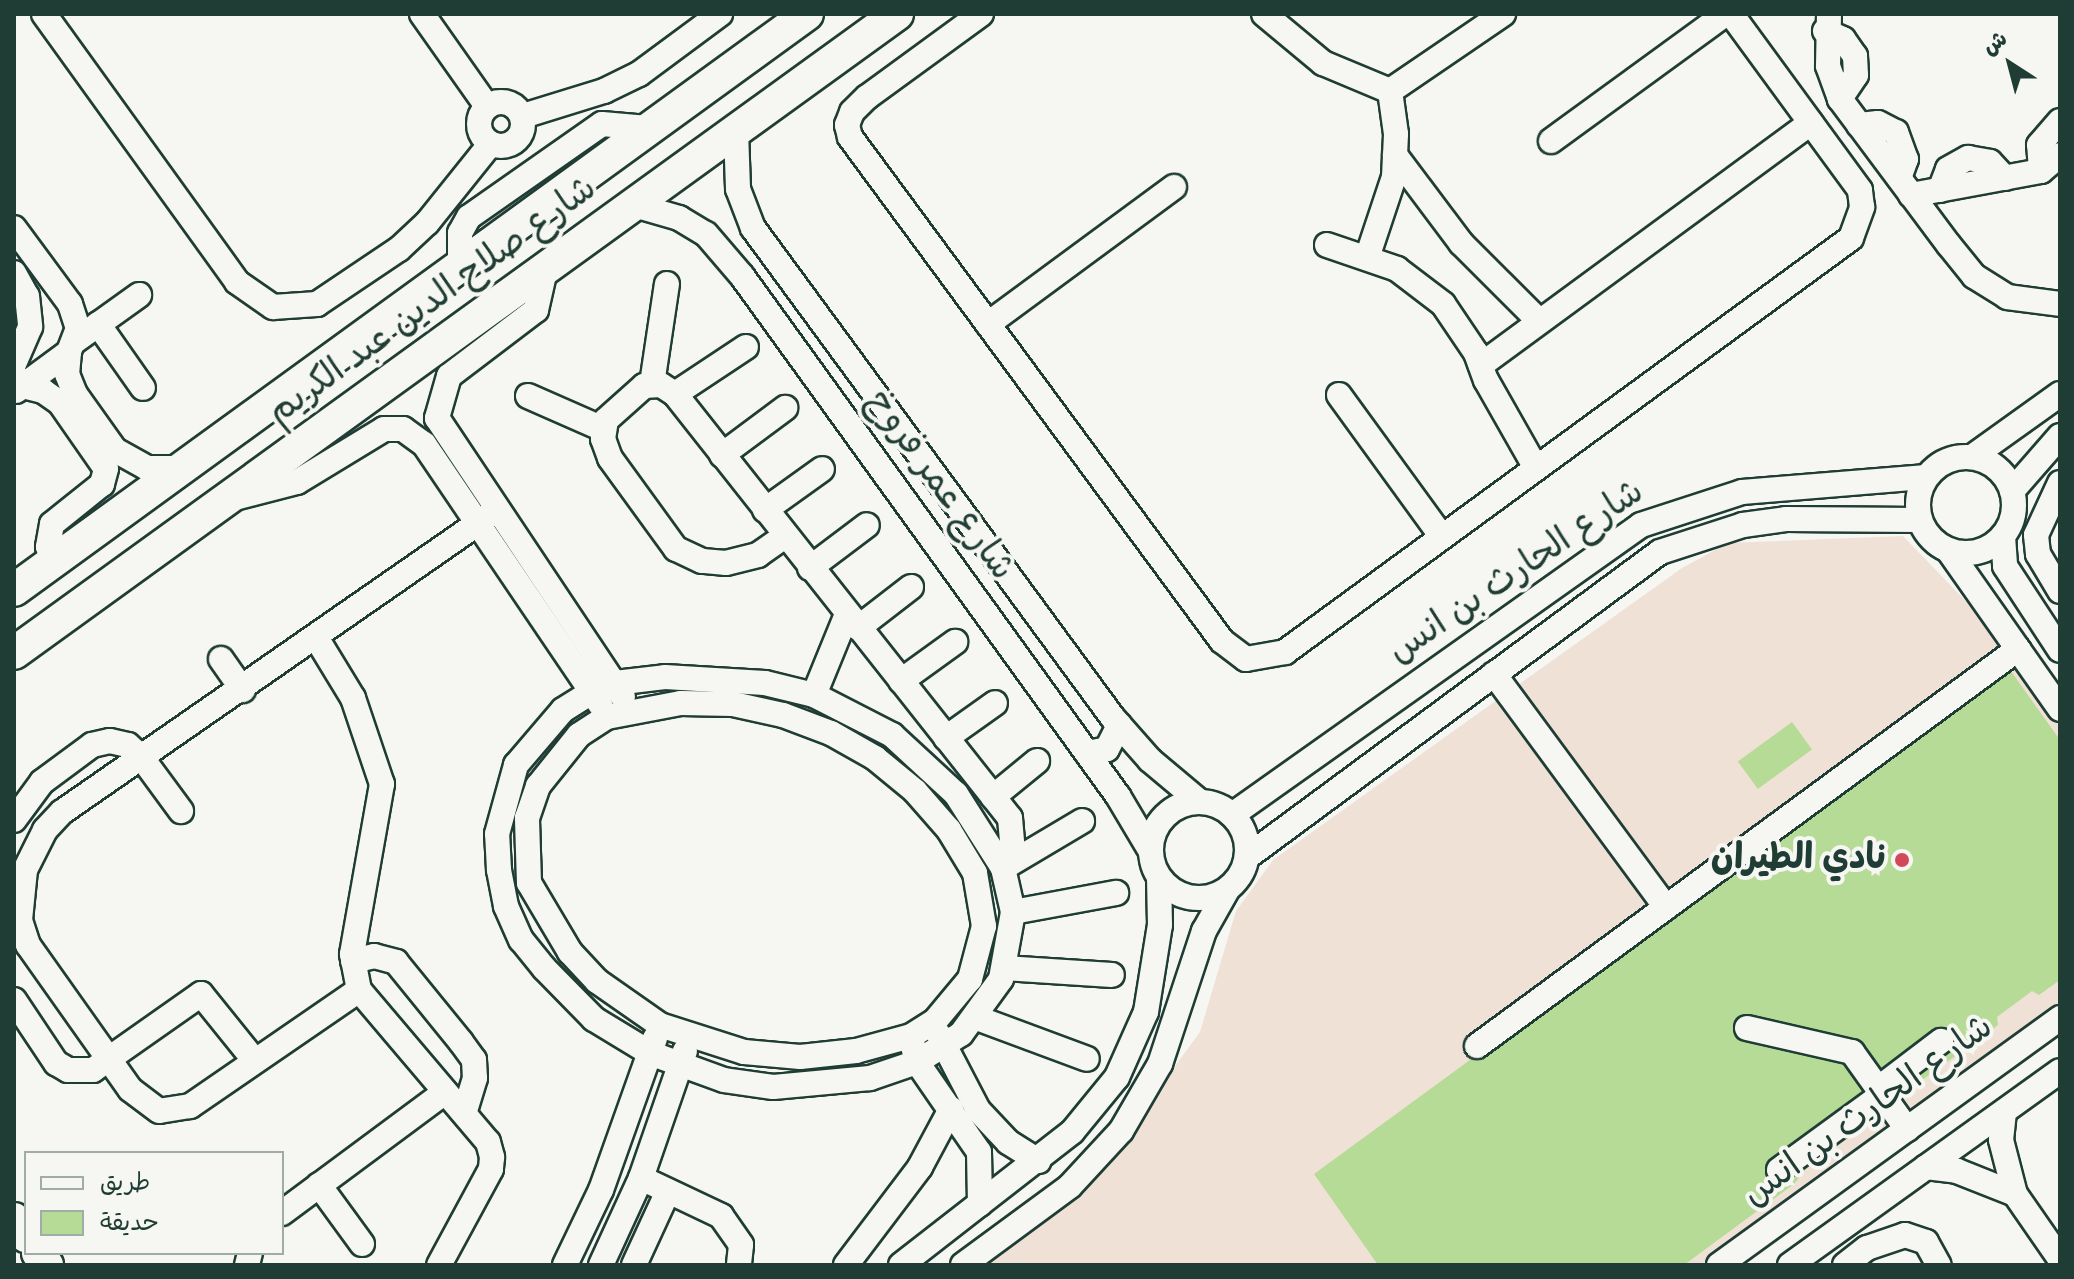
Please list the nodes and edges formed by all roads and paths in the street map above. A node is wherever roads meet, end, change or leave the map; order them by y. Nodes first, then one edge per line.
1 (44, 14) edge
2 (422, 14) edge
3 (720, 14) edge
4 (897, 14) edge
5 (981, 14) edge
6 (1264, 14) edge
7 (1503, 14) edge
8 (1728, 14) edge
9 (797, 21) edge
10 (1827, 23) edge
11 (818, 72) junction
12 (1390, 91) junction
13 (487, 106) junction
14 (2060, 121) edge
15 (523, 123) junction
16 (1811, 123) junction
17 (648, 128) junction
18 (736, 131) junction
19 (1551, 141) dead end
20 (497, 145) junction
21 (1395, 155) junction
22 (2060, 155) edge
23 (546, 162) junction
24 (2041, 171) junction
25 (526, 177) junction
26 (1905, 186) junction
27 (1174, 187) dead end
28 (634, 205) junction
29 (14, 228) edge
30 (761, 239) junction
31 (1327, 245) dead end
32 (1368, 255) junction
33 (730, 261) junction
34 (460, 264) junction
35 (545, 270) junction
36 (14, 273) edge
37 (667, 284) dead end
38 (139, 295) dead end
39 (2060, 304) edge
40 (1539, 321) junction
41 (98, 324) junction
42 (988, 324) junction
43 (72, 346) junction
44 (746, 347) dead end
45 (1481, 365) junction
46 (16, 379) edge
47 (652, 384) junction
48 (143, 388) dead end
49 (675, 394) junction
50 (2060, 394) edge
51 (1339, 395) dead end
52 (528, 396) dead end
53 (785, 408) dead end
54 (603, 429) junction
55 (2060, 436) edge
56 (722, 455) junction
57 (1972, 457) junction
58 (126, 460) junction
59 (186, 467) junction
60 (1536, 468) junction
61 (822, 469) dead end
62 (106, 475) junction
63 (1926, 477) junction
64 (1876, 481) junction
65 (2060, 483) edge
66 (2012, 491) junction
67 (230, 499) junction
68 (765, 510) junction
69 (488, 516) junction
70 (1873, 519) junction
71 (1919, 520) junction
72 (867, 525) dead end
73 (785, 536) junction
74 (2003, 536) junction
75 (1442, 537) junction
76 (1949, 551) junction
77 (55, 561) junction
78 (810, 568) junction
79 (911, 587) dead end
80 (14, 590) edge
81 (2060, 591) edge
82 (853, 621) junction
83 (317, 639) junction
84 (955, 642) dead end
85 (2018, 649) junction
86 (2060, 650) edge
87 (14, 653) edge
88 (221, 659) dead end
89 (1494, 674) junction
90 (901, 681) junction
91 (604, 687) junction
92 (243, 690) junction
93 (814, 695) junction
94 (995, 703) dead end
95 (2060, 709) edge
96 (618, 713) junction
97 (1119, 725) junction
98 (946, 738) junction
99 (1087, 753) junction
100 (142, 758) junction
101 (1037, 761) dead end
102 (1275, 784) junction
103 (993, 797) junction
104 (1200, 802) junction
105 (181, 811) dead end
106 (1232, 815) junction
107 (1302, 816) junction
108 (14, 820) edge
109 (1082, 821) dead end
110 (1150, 850) junction
111 (1247, 857) junction
112 (1003, 868) junction
113 (1159, 878) junction
114 (1227, 890) junction
115 (1116, 893) dead end
116 (1666, 907) junction
117 (1013, 912) junction
118 (353, 961) junction
119 (1004, 968) junction
120 (1112, 975) dead end
121 (359, 990) junction
122 (14, 1000) edge
123 (977, 1018) junction
124 (2060, 1018) edge
125 (935, 1021) junction
126 (660, 1025) junction
127 (1747, 1028) dead end
128 (911, 1036) junction
129 (690, 1038) junction
130 (1941, 1041) dead end
131 (1477, 1046) dead end
132 (944, 1048) junction
133 (650, 1053) junction
134 (1087, 1059) dead end
135 (109, 1060) junction
136 (255, 1061) junction
137 (917, 1062) junction
138 (680, 1065) junction
139 (2060, 1071) edge
140 (1881, 1091) junction
141 (445, 1092) junction
142 (951, 1109) junction
143 (2004, 1112) junction
144 (464, 1113) junction
145 (1907, 1129) junction
146 (1039, 1161) junction
147 (1926, 1167) junction
148 (1779, 1170) dead end
149 (641, 1178) junction
150 (319, 1185) junction
151 (668, 1191) junction
152 (2015, 1194) junction
153 (980, 1204) junction
154 (284, 1211) edge
155 (362, 1244) dead end
156 (2058, 1253) edge
157 (439, 1265) edge
158 (565, 1265) edge
159 (601, 1265) edge
160 (634, 1265) edge
161 (739, 1265) edge
162 (846, 1265) edge
163 (901, 1265) edge
164 (963, 1265) edge
165 (1719, 1265) edge
166 (1790, 1265) edge
167 (1845, 1265) edge
168 (1939, 1265) edge

1 - 20 street
2 - 13 street
3 - 15 street
4 - 11 main road, شارع صلاح الدين عبد الكريم
5 - 42 street
6 - 12 street
7 - 12 street
8 - 16 street
8 - 19 street
9 - 11 main road
9 - 17 main road, شارع صلاح الدين عبد الكريم
10 - 26 street
11 - 18 main road, شارع صلاح الدين عبد الكريم
12 - 21 street
13 - 15 street
13 - 20 street
14 - 24 street
15 - 20 street
15 - 23 street
16 - 40 street
16 - 60 street
17 - 23 street
17 - 34 main road, شارع صلاح الدين عبد الكريم
18 - 28 main road, شارع صلاح الدين عبد الكريم
18 - 30 street, شارع عمر فروخ
20 - 25 street
21 - 32 street
21 - 40 street
22 - 24 street
23 - 25 street
24 - 26 street
25 - 34 street
26 - 39 street
27 - 42 street
28 - 33 street, شارع عمر فروخ
28 - 35 main road, شارع صلاح الدين عبد الكريم
29 - 43 street
30 - 33 street
30 - 97 street, شارع عمر فروخ
31 - 32 street
32 - 45 street
33 - 99 street, شارع عمر فروخ
34 - 59 main road, شارع صلاح الدين عبد الكريم
35 - 67 main road, شارع صلاح الدين عبد الكريم
35 - 69 street
36 - 46 street
37 - 47 street
38 - 41 street
40 - 45 street
41 - 43 street
41 - 48 street
42 - 75 street
43 - 46 street
43 - 58 street
44 - 49 street
45 - 60 street
46 - 62 street
47 - 49 street
47 - 54 street
49 - 56 street
50 - 57 street
51 - 75 street
52 - 54 street
53 - 56 street
54 - 73 street
55 - 66 street
56 - 68 street
57 - 63 street
57 - 66 street
58 - 59 street
58 - 62 street
59 - 77 main road, شارع صلاح الدين عبد الكريم
60 - 75 street
61 - 68 street
62 - 77 street
63 - 64 street, شارع الحارث بن انس
63 - 71 street
64 - 70 street
64 - 102 street, شارع الحارث بن انس
65 - 81 street
66 - 74 street
67 - 69 street
67 - 87 main road, شارع صلاح الدين عبد الكريم
68 - 73 street
69 - 83 street
69 - 91 street
70 - 71 street, شارع الحارث بن انس
70 - 89 street, شارع الحارث بن انس
71 - 76 street
72 - 78 street
73 - 78 street
74 - 76 street
74 - 86 street
76 - 85 street
77 - 80 main road, شارع صلاح الدين عبد الكريم
78 - 82 street
79 - 82 street
82 - 90 street
82 - 93 street
83 - 92 street
83 - 118 street
84 - 90 street
85 - 95 street
85 - 116 street
88 - 92 street
89 - 107 street, شارع الحارث بن انس
89 - 116 street
90 - 98 street
91 - 93 street
91 - 96 street
91 - 133 street
92 - 100 street
93 - 112 street
94 - 98 street
96 - 125 street
96 - 126 street
97 - 99 street
97 - 104 street, شارع عمر فروخ
98 - 103 street
99 - 110 street, شارع عمر فروخ
100 - 105 street
100 - 108 street
100 - 135 street
101 - 103 street
102 - 106 street, شارع الحارث بن انس
102 - 107 street
103 - 112 street
104 - 106 street
104 - 110 street
106 - 111 street
107 - 111 street, شارع الحارث بن انس
109 - 112 street
110 - 113 street
111 - 114 street
112 - 117 street
113 - 114 street
113 - 146 street
114 - 164 street
115 - 117 street
116 - 131 street
117 - 119 street
118 - 121 street
118 - 144 street
119 - 120 street
119 - 123 street
121 - 136 street
121 - 141 street
122 - 135 street
123 - 132 street
123 - 134 street
124 - 145 street, شارع الحارث بن انس
125 - 128 street
125 - 132 street
126 - 129 street
126 - 133 street
127 - 140 street
128 - 129 street
128 - 137 street
129 - 138 street
130 - 140 street
132 - 137 street
132 - 146 street
133 - 138 street
133 - 158 street
135 - 136 street
135 - 136 street
137 - 138 street
137 - 142 street
138 - 149 street
139 - 143 street
140 - 145 street
140 - 148 street
141 - 144 street
141 - 150 street
142 - 153 street
142 - 162 street
143 - 147 street
143 - 152 street
144 - 157 street
145 - 165 street, شارع الحارث بن انس
146 - 153 street
147 - 152 street
147 - 166 street
149 - 151 street
149 - 159 street
150 - 154 street
150 - 155 street
151 - 160 street
151 - 161 street
152 - 156 street
153 - 163 street
167 - 168 street

